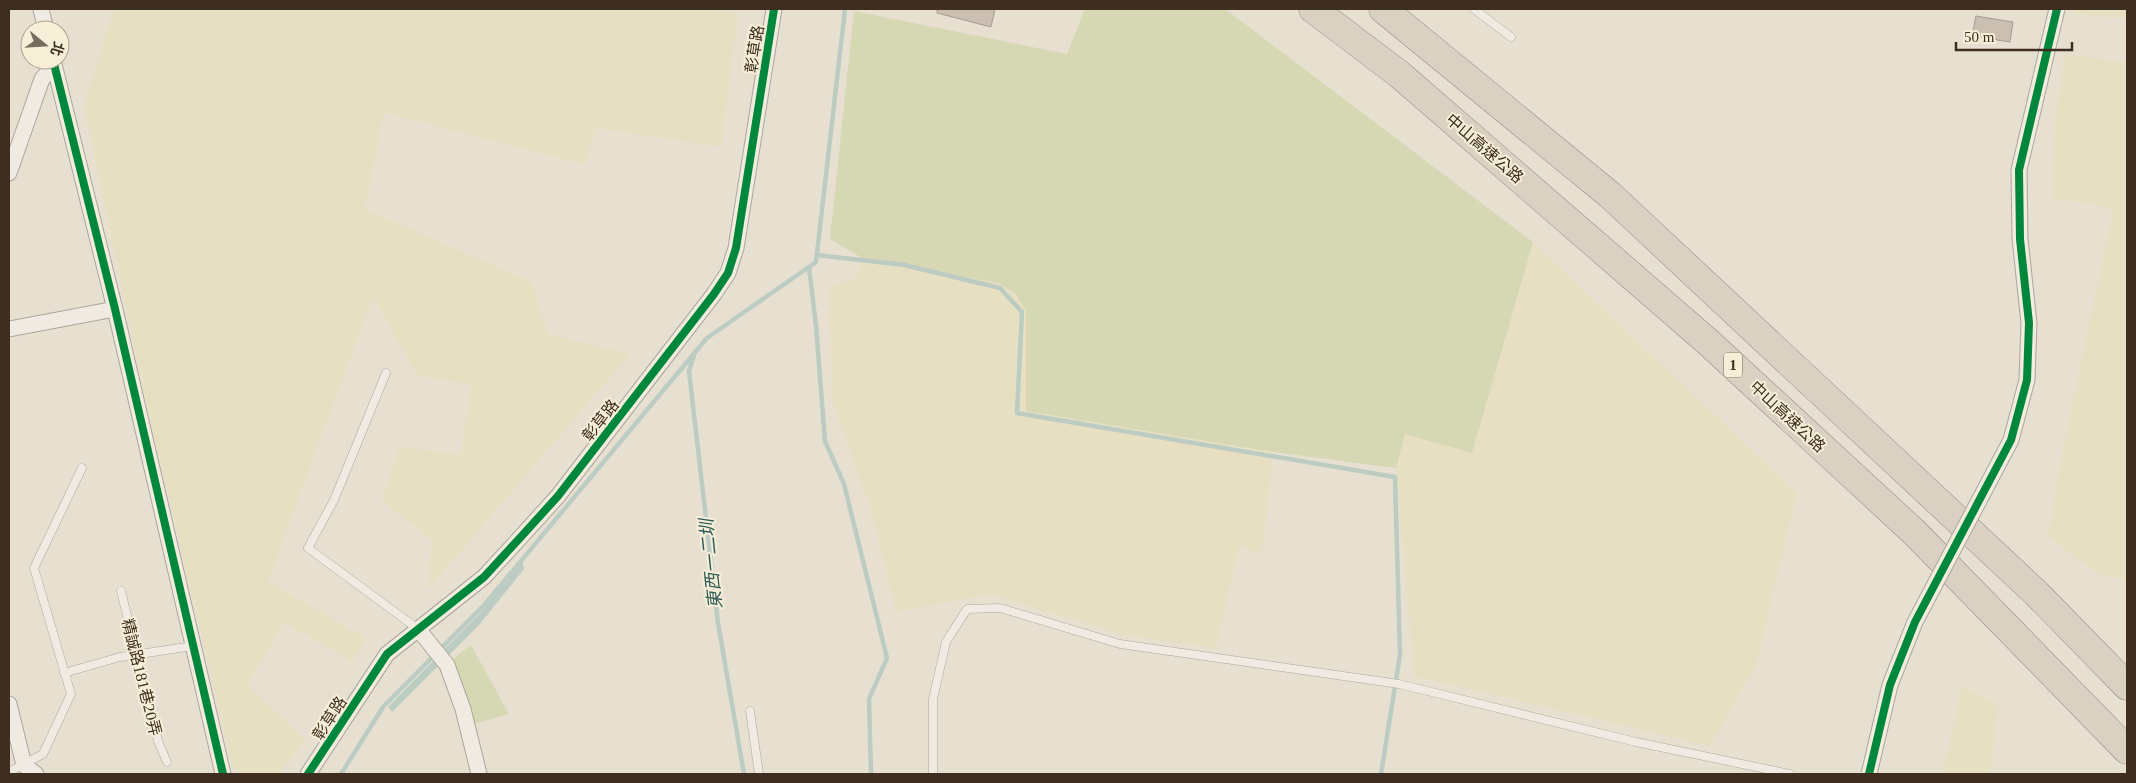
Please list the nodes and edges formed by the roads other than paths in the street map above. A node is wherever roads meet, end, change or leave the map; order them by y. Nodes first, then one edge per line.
1 (774, 9) edge
2 (1313, 9) edge
3 (1383, 9) edge
4 (1474, 9) edge
5 (2057, 9) edge
6 (1510, 37) dead end
7 (48, 70) edge
8 (56, 70) edge
9 (9, 173) edge
10 (115, 309) junction
11 (9, 329) edge
12 (386, 373) dead end
13 (82, 468) dead end
14 (121, 591) dead end
15 (418, 629) junction
16 (193, 646) junction
17 (136, 656) junction
18 (64, 674) junction
19 (2127, 686) edge
20 (9, 704) edge
21 (750, 711) dead end
22 (2127, 750) edge
23 (167, 762) dead end
24 (30, 770) edge
25 (9, 772) edge
26 (223, 774) edge
27 (308, 774) edge
28 (479, 774) edge
29 (759, 774) edge
30 (933, 774) edge
31 (1790, 774) edge
32 (1869, 774) edge

1 - 15 street, 彰草路
2 - 22 highway, 中山高速公路 / 1
3 - 19 highway
4 - 6 lane
5 - 32 street, bridge
7 - 9 street
8 - 10 street
10 - 11 street
10 - 16 street
12 - 15 lane
13 - 18 lane
14 - 17 lane, 精誠路181巷20弄
15 - 27 street, 彰草路
15 - 28 street
16 - 17 lane
16 - 26 street
17 - 18 lane
17 - 23 lane, 精誠路181巷20弄
18 - 24 lane
20 - 24 street
21 - 29 lane
24 - 25 lane
30 - 31 lane

